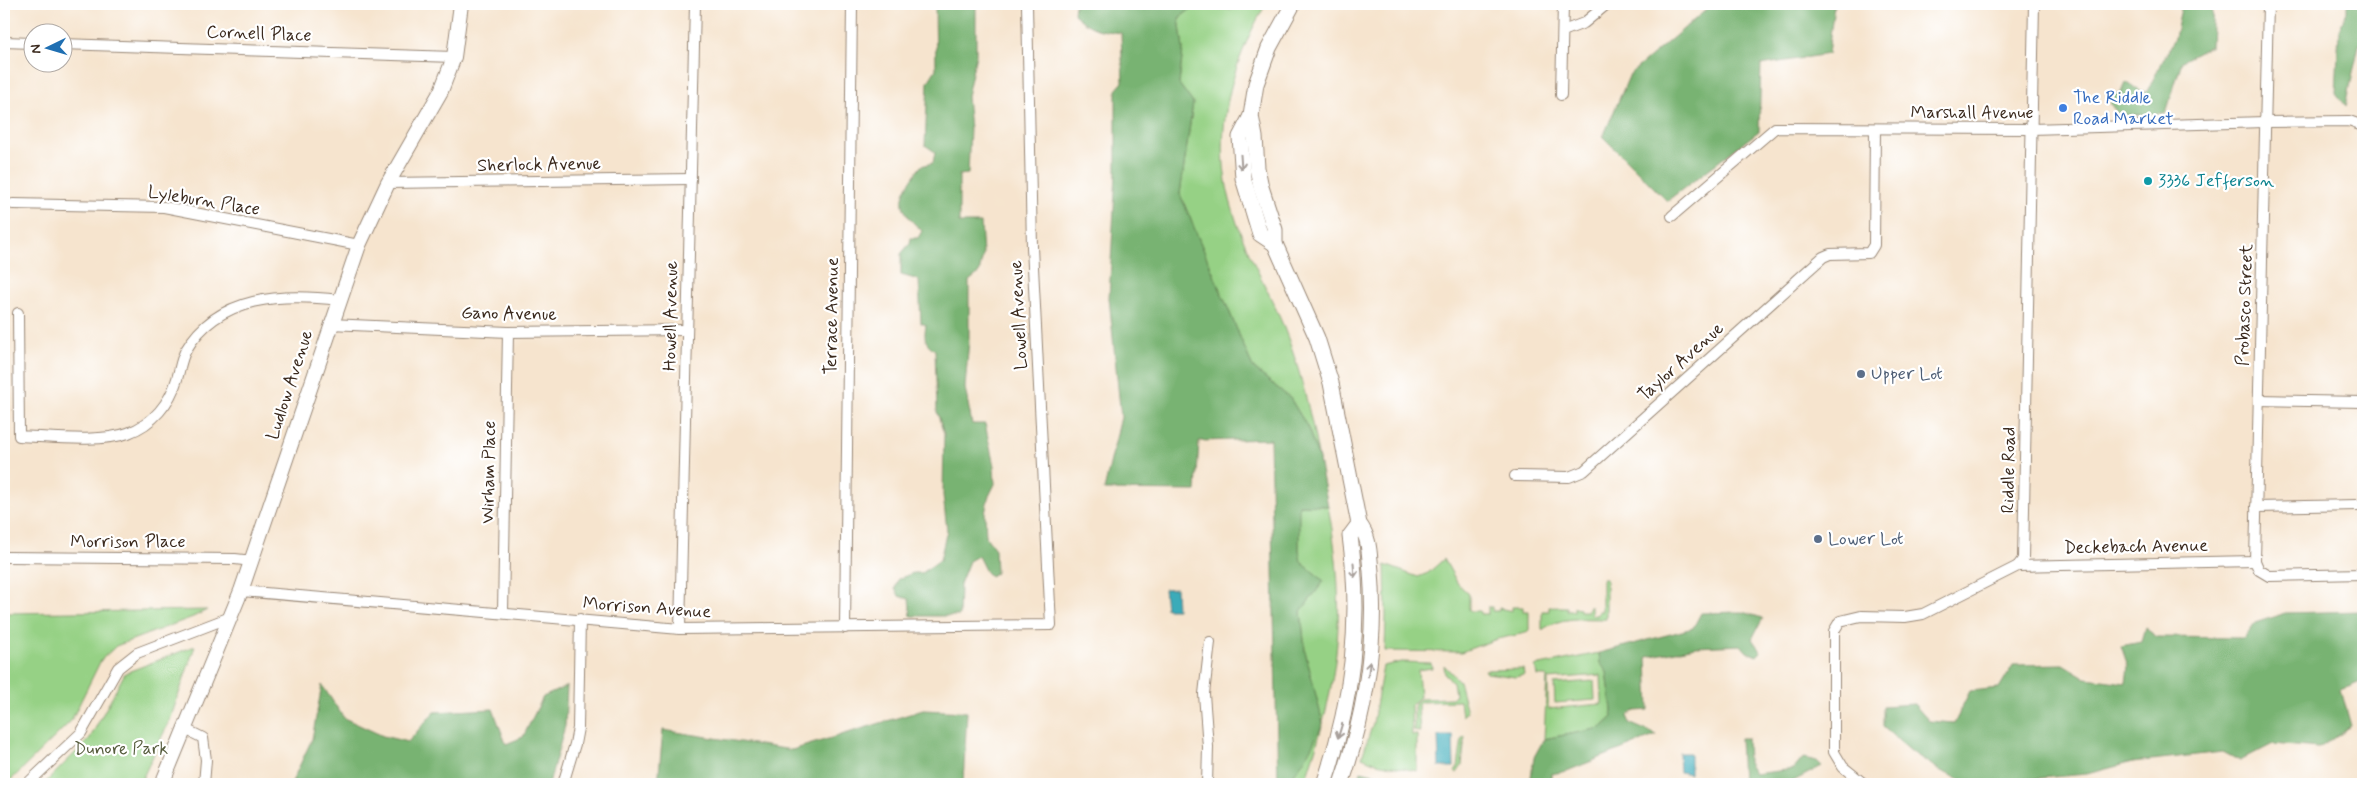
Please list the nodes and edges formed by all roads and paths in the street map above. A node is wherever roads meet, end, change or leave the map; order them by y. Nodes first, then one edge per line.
1 (461, 4) edge
2 (695, 4) edge
3 (852, 4) edge
4 (1027, 4) edge
5 (1293, 4) edge
6 (1563, 4) edge
7 (1607, 4) edge
8 (2034, 4) edge
9 (2268, 4) edge
10 (1563, 31) junction
11 (4, 42) edge
12 (22, 43) edge
13 (72, 44) edge
14 (454, 57) junction
15 (1561, 95) dead end
16 (2265, 122) junction
17 (2363, 126) edge
18 (1875, 129) junction
19 (2031, 129) junction
20 (691, 180) junction
21 (388, 183) junction
22 (13, 204) dead end
23 (1672, 216) dead end
24 (358, 245) junction
25 (338, 300) junction
26 (18, 313) dead end
27 (330, 324) junction
28 (686, 330) junction
29 (508, 332) junction
30 (2259, 400) junction
31 (2363, 402) edge
32 (1515, 476) dead end
33 (2358, 505) dead end
34 (2256, 507) junction
35 (1359, 524) junction
36 (4, 557) edge
37 (2255, 560) junction
38 (252, 561) junction
39 (2018, 566) junction
40 (2363, 574) edge
41 (241, 591) junction
42 (503, 612) junction
43 (228, 618) junction
44 (580, 619) junction
45 (1051, 625) joint
46 (845, 628) junction
47 (680, 629) junction
48 (1210, 642) dead end
49 (183, 728) junction
50 (27, 784) edge
51 (162, 784) edge
52 (204, 784) edge
53 (563, 784) edge
54 (1207, 784) edge
55 (1324, 784) edge
56 (1341, 784) edge
57 (1864, 784) edge

1 - 14 main road, Ludlow Avenue
2 - 20 street, Howell Avenue
3 - 46 street, Terrace Avenue
4 - 45 street, Lowell Avenue
5 - 35 main road
6 - 10 street
7 - 10 street
8 - 19 street, Riddle Road
9 - 16 street, Probasco Street
10 - 15 street
11 - 12 street
13 - 14 street, Cornell Place
14 - 21 main road, Ludlow Avenue
16 - 17 street, Marshall Avenue
16 - 19 street, Marshall Avenue
16 - 30 street, Probasco Street
18 - 19 street, Marshall Avenue
18 - 23 street, Marshall Avenue
18 - 32 street, Taylor Avenue
19 - 39 street, Riddle Road
20 - 21 street, Sherlock Avenue
20 - 28 street, Howell Avenue
21 - 24 main road, Ludlow Avenue
22 - 24 street, Lyleburn Place
24 - 25 main road, Ludlow Avenue
25 - 26 street
25 - 27 main road, Ludlow Avenue
27 - 29 street, Gano Avenue
27 - 38 main road, Ludlow Avenue
28 - 29 street, Gano Avenue
28 - 47 street, Howell Avenue
29 - 42 street, Wirham Place
30 - 31 street
30 - 34 street, Probasco Street
33 - 34 street
34 - 37 street, Probasco Street
35 -> 55 main road
56 -> 35 main road
36 - 38 street, Morrison Place
37 - 39 street, Deckebach Avenue
37 - 40 street
38 - 41 main road, Ludlow Avenue
39 - 57 street
41 - 42 street, Morrison Avenue
41 - 43 main road, Ludlow Avenue
42 - 44 street, Morrison Avenue
43 - 49 main road, Ludlow Avenue
43 - 50 street
44 - 47 street, Morrison Avenue
44 - 53 street
45 - 46 street, Morrison Avenue
46 - 47 street, Morrison Avenue
48 - 54 street
49 - 51 main road, Ludlow Avenue
49 - 52 street

